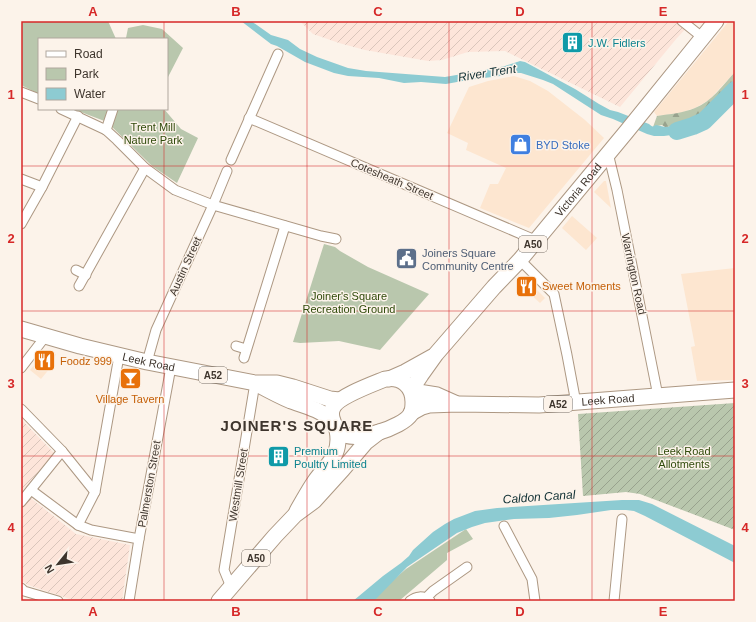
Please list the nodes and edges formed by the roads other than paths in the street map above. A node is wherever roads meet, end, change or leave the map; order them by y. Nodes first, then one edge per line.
1 (682, 21) edge
2 (712, 22) edge
3 (702, 38) junction
4 (278, 54) dead end
5 (21, 92) edge
6 (38, 99) edge
7 (63, 110) edge
8 (113, 110) edge
9 (78, 116) junction
10 (249, 118) junction
11 (106, 130) junction
12 (608, 153) junction
13 (231, 160) dead end
14 (145, 168) junction
15 (227, 171) dead end
16 (21, 179) edge
17 (42, 187) junction
18 (213, 205) junction
19 (21, 224) edge
20 (285, 226) junction
21 (336, 239) dead end
22 (535, 240) junction
23 (520, 260) junction
24 (76, 270) dead end
25 (86, 274) junction
26 (79, 286) dead end
27 (21, 329) edge
28 (45, 337) junction
29 (236, 346) dead end
30 (246, 349) junction
31 (436, 354) junction
32 (119, 356) junction
33 (244, 358) dead end
34 (147, 362) junction
35 (428, 366) junction
36 (170, 367) junction
37 (21, 368) edge
38 (389, 378) junction
39 (255, 383) junction
40 (735, 390) edge
41 (412, 391) junction
42 (437, 395) junction
43 (658, 396) junction
44 (339, 400) junction
45 (576, 403) junction
46 (458, 404) junction
47 (21, 409) edge
48 (411, 413) junction
49 (335, 426) junction
50 (379, 432) junction
51 (62, 451) junction
52 (31, 490) junction
53 (95, 492) junction
54 (21, 502) edge
55 (295, 516) junction
56 (622, 519) dead end
57 (78, 525) junction
58 (504, 526) dead end
59 (139, 539) junction
60 (467, 567) dead end
61 (231, 587) junction
62 (21, 588) edge
63 (428, 600) edge
64 (58, 601) edge
65 (129, 601) edge
66 (219, 601) edge
67 (410, 601) edge
68 (535, 601) edge
69 (614, 601) edge

1 - 3 street
2 - 3 main road, Victoria Road / A50
3 - 12 main road, Victoria Road / A50
4 - 10 street
5 - 6 street
7 - 9 street
8 - 11 street
9 - 11 street
9 - 17 street
10 - 13 street
10 - 22 street, Cotesheath Street
11 - 14 street
12 - 22 main road, Victoria Road / A50
12 - 43 street, Warrington Road
14 - 18 street
14 - 25 street
15 - 18 street, Austin Street
16 - 17 street
17 - 19 street
18 - 20 street
18 - 34 street, Austin Street
20 - 21 street
20 - 30 street
22 - 23 main road, Victoria Road / A50
23 - 31 main road, Victoria Road / A50
23 - 45 street
24 - 25 street
25 - 26 street
27 - 28 main road, Leek Road / A52
28 - 32 main road, Leek Road / A52
28 - 37 street
29 - 30 street
30 - 33 street
31 - 35 main road, Victoria Road / A50
31 - 38 main road, Victoria Road / A50
32 - 34 main road, Leek Road / A52
32 - 53 street
34 - 36 main road, Leek Road / A52
35 - 41 main road, Victoria Road / A50
35 - 42 main road
36 - 39 main road, Leek Road / A52
36 - 59 street, Palmerston Street
38 - 41 main road, A52
38 - 44 main road
39 - 44 main road, Leek Road / A52
39 - 49 main road, Leek Road / A52
39 - 61 street, Westmill Street
40 - 43 main road, Leek Road / A52
41 - 42 main road, Leek Road / A52
41 - 48 main road
42 - 46 main road, Leek Road / A52
43 - 45 main road, Leek Road / A52
44 - 49 main road
45 - 46 main road, Leek Road / A52
46 - 48 main road, Leek Road / A52
47 - 51 street
48 - 50 main road, A52
49 - 50 main road, A52
49 - 55 main road, A50
50 - 55 main road, A50
51 - 52 street
51 - 53 street
52 - 54 street
52 - 57 street
53 - 57 street
55 - 61 main road, A50
56 - 69 street
57 - 59 street
58 - 68 street
59 - 65 street, Palmerston Street
60 - 63 street
61 - 66 main road, A50
62 - 64 street
63 - 67 street

